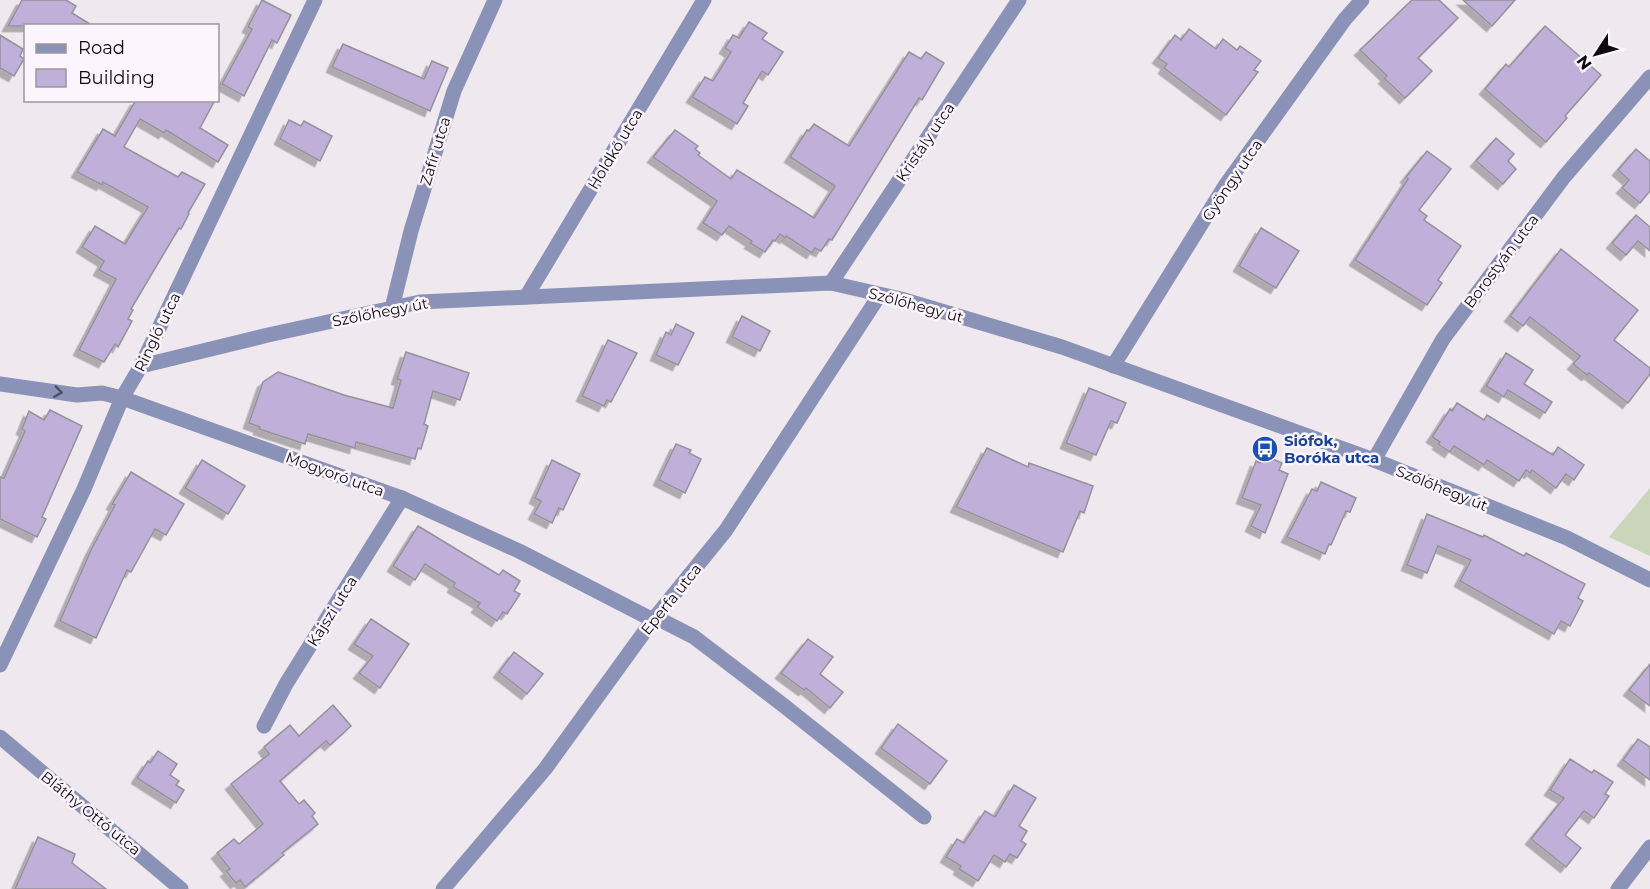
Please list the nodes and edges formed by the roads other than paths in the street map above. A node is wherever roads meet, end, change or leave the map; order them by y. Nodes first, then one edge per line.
1 (315, 0) edge
2 (495, 0) edge
3 (704, 0) edge
4 (1019, 0) edge
5 (1362, 0) edge
6 (1650, 77) edge
7 (831, 283) junction
8 (879, 296) junction
9 (526, 297) junction
10 (392, 308) junction
11 (141, 366) junction
12 (1113, 366) junction
13 (0, 384) edge
14 (122, 398) junction
15 (1374, 460) junction
16 (402, 498) junction
17 (1650, 580) edge
18 (654, 619) junction
19 (0, 665) edge
20 (264, 726) dead end
21 (0, 737) edge
22 (924, 817) dead end
23 (1650, 847) edge
24 (181, 889) edge
25 (444, 889) edge
26 (1618, 889) edge

1 - 11 street, Ringló utca
2 - 10 street, Zafír utca
3 - 9 street, Holdkő utca
4 - 7 street, Kristály utca
5 - 12 street, Gyöngy utca
6 - 15 street, Borostyán utca
7 - 8 street, Szőlőhegy út
7 - 9 street, Szőlőhegy út
8 - 12 street, Szőlőhegy út
8 - 18 street, Eperfa utca
9 - 10 street, Szőlőhegy út
10 - 11 street, Szőlőhegy út
11 - 14 street, Ringló utca
12 - 15 street, Szőlőhegy út
13 -> 14 street, Mogyoró utca
14 - 16 street, Mogyoró utca
14 - 19 street, Ringló utca
15 - 17 street, Szőlőhegy út
16 - 18 street, Mogyoró utca
16 - 20 street, Kajszi utca
18 - 22 street, Mogyoró utca
18 - 25 street, Eperfa utca
21 - 24 street, Bláthy Ottó utca
23 - 26 street

